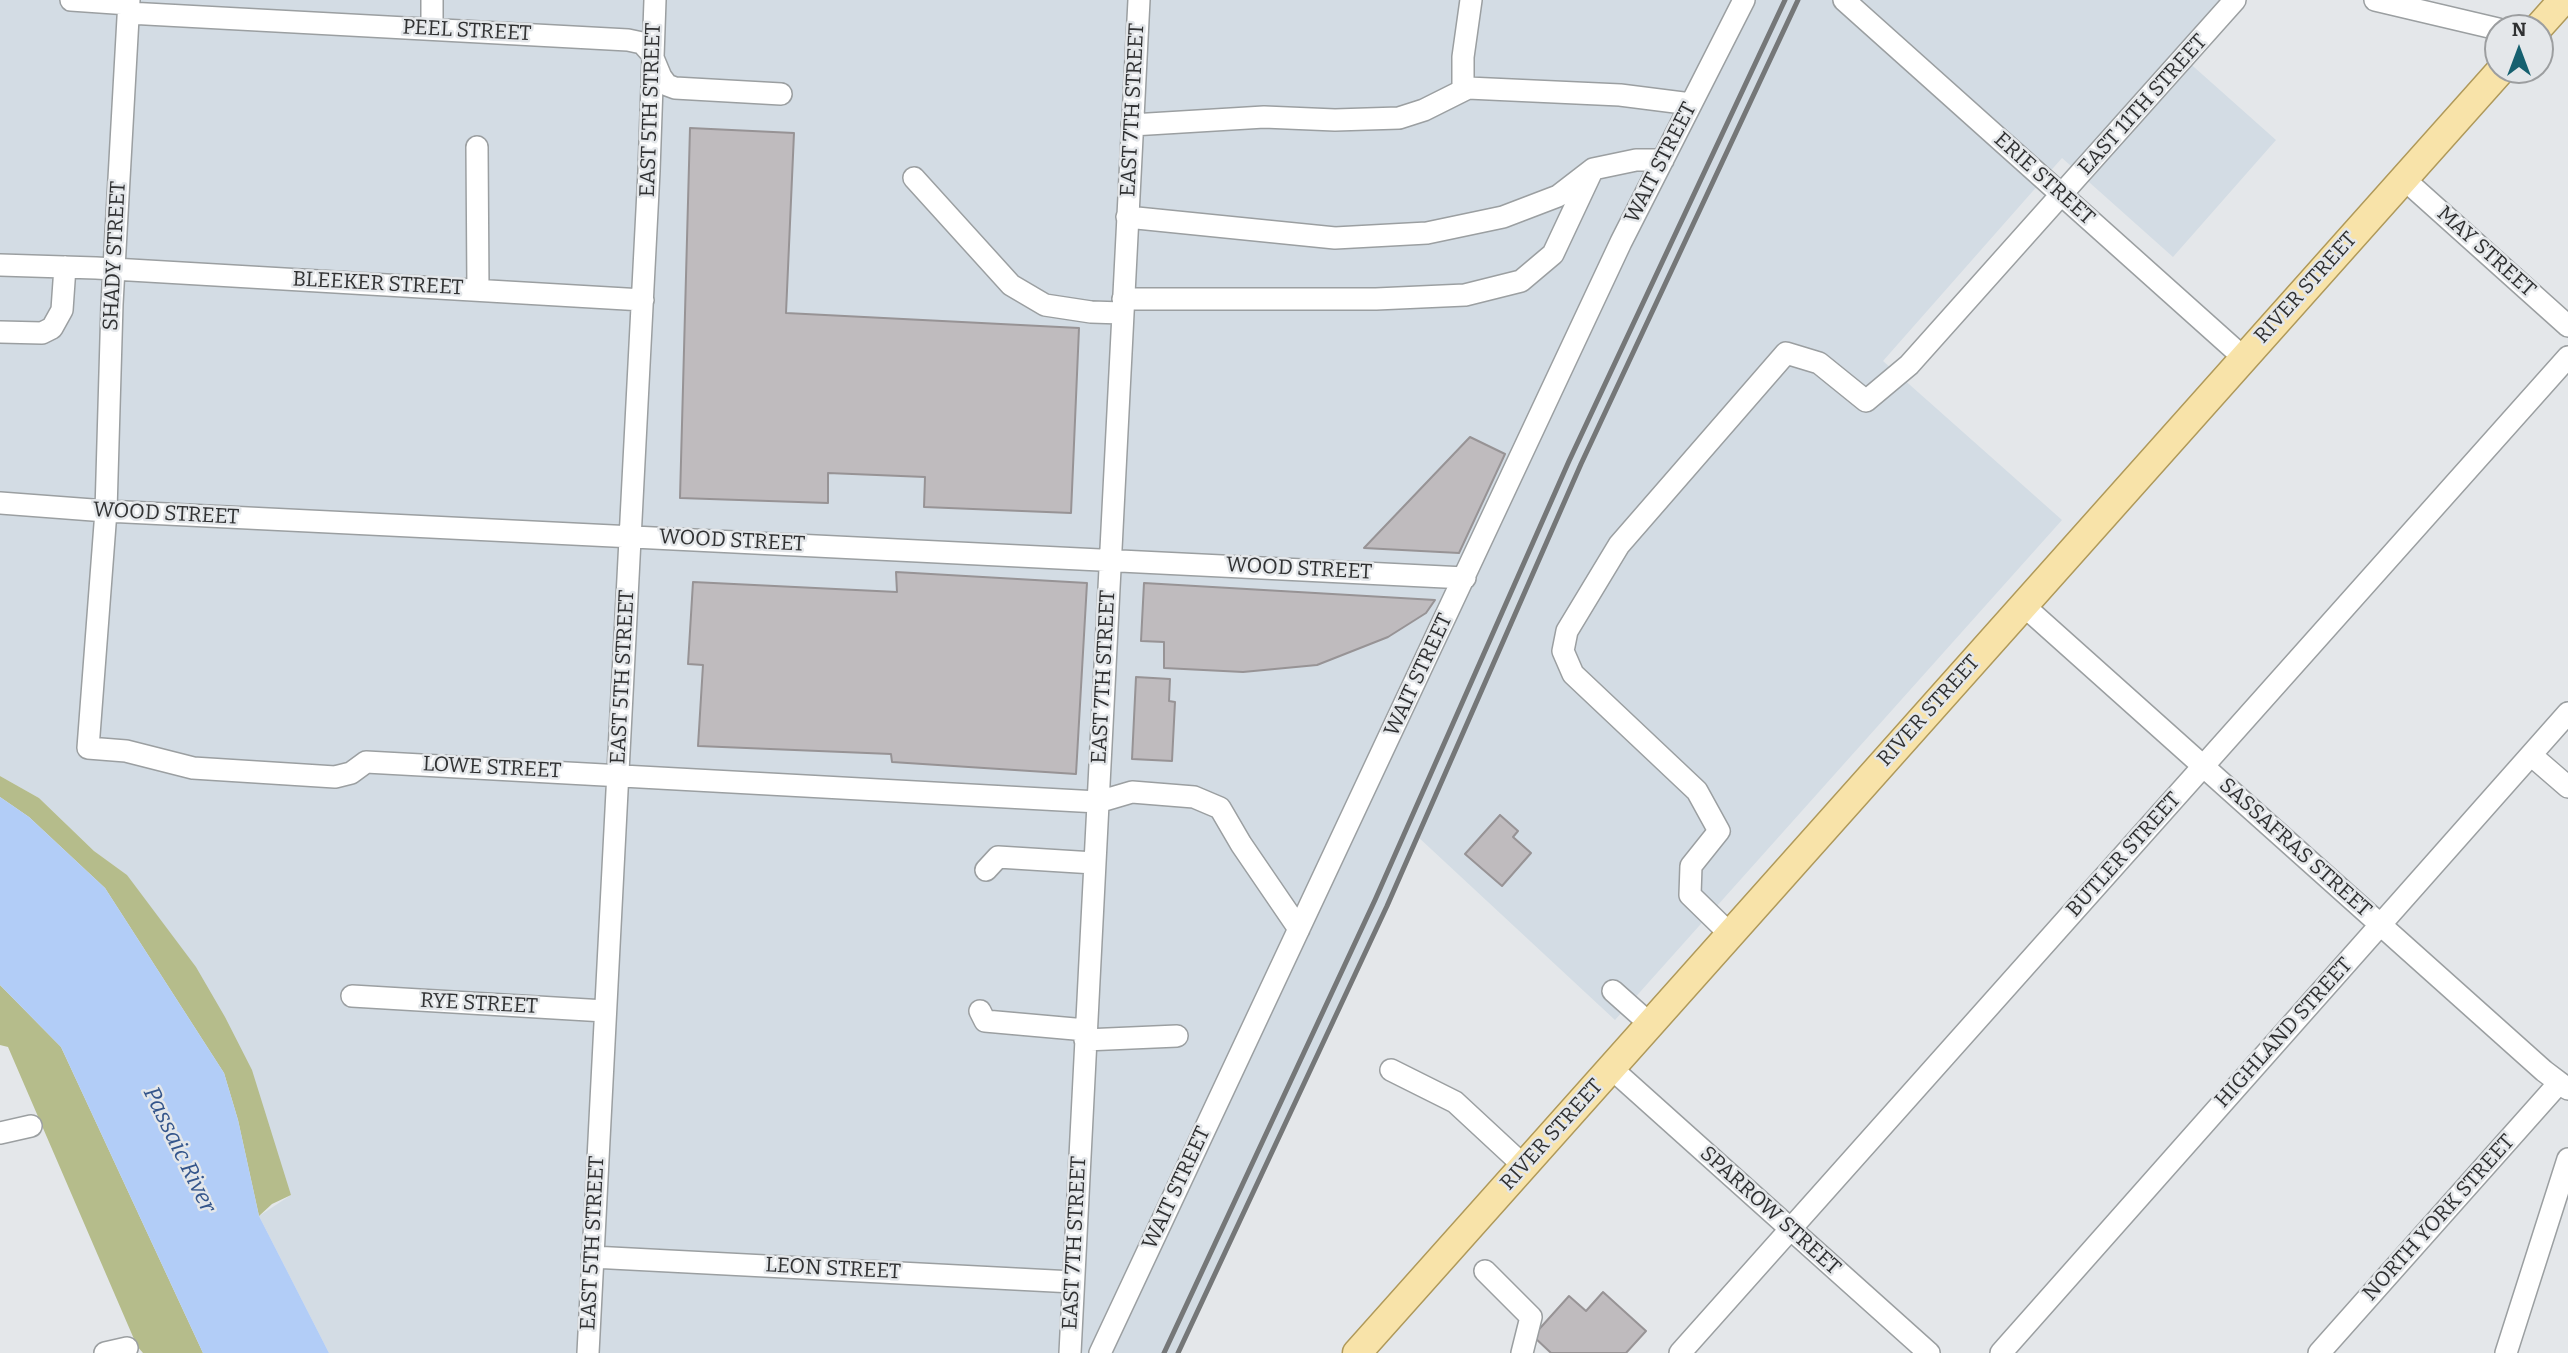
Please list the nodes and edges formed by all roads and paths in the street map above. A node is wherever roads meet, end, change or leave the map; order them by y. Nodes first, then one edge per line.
1 (71, 0) edge
2 (432, 0) edge
3 (655, 0) edge
4 (1139, 0) edge
5 (1471, 0) edge
6 (1744, 0) edge
7 (1844, 0) edge
8 (2235, 0) edge
9 (2375, 0) edge
10 (2563, 0) edge
11 (129, 6) edge
12 (2550, 14) edge
13 (2484, 26) edge
14 (432, 29) junction
15 (653, 58) junction
16 (2489, 84) edge
17 (1462, 90) junction
18 (781, 94) dead end
19 (1691, 104) junction
20 (1132, 125) junction
21 (477, 147) dead end
22 (1663, 160) junction
23 (1593, 169) junction
24 (914, 178) dead end
25 (2404, 179) junction
26 (2062, 195) junction
27 (1127, 217) junction
28 (0, 265) edge
29 (65, 267) junction
30 (114, 269) junction
31 (478, 290) junction
32 (643, 300) junction
33 (1123, 306) junction
34 (2568, 326) edge
35 (0, 332) edge
36 (2568, 357) edge
37 (2244, 358) junction
38 (0, 503) edge
39 (106, 511) junction
40 (630, 536) junction
41 (1109, 559) junction
42 (1465, 578) junction
43 (2023, 606) junction
44 (2568, 713) edge
45 (2531, 755) junction
46 (366, 762) joint
47 (2203, 766) junction
48 (618, 774) junction
49 (2568, 787) edge
50 (1098, 802) junction
51 (1094, 863) junction
52 (986, 870) dead end
53 (2380, 925) junction
54 (1299, 929) junction
55 (1730, 934) junction
56 (1612, 991) dead end
57 (352, 996) dead end
58 (605, 1011) junction
59 (980, 1011) dead end
60 (1650, 1024) junction
61 (1086, 1035) junction
62 (1177, 1036) dead end
63 (1611, 1068) junction
64 (1391, 1070) dead end
65 (2563, 1086) edge
66 (31, 1126) dead end
67 (0, 1133) edge
68 (2568, 1160) edge
69 (1524, 1166) junction
70 (1791, 1229) junction
71 (592, 1256) junction
72 (1485, 1271) dead end
73 (1073, 1282) junction
74 (127, 1348) dead end
75 (105, 1353) edge
76 (588, 1353) edge
77 (1070, 1353) edge
78 (1100, 1353) edge
79 (1357, 1353) edge
80 (1522, 1353) edge
81 (1680, 1353) edge
82 (1929, 1353) edge
83 (2001, 1353) edge
84 (2319, 1353) edge
85 (2507, 1353) edge

1 - 11 street, PEEL STREET
2 - 14 street
3 - 15 street, EAST 5TH STREET
4 - 20 street, EAST 7TH STREET
5 - 17 street
6 - 19 street, WAIT STREET
7 - 26 street, ERIE STREET
8 - 26 street, EAST 11TH STREET
9 - 13 street
10 - 12 main road
11 - 14 street, PEEL STREET
11 - 30 street, SHADY STREET
14 - 15 street, PEEL STREET
15 - 18 street, PEEL STREET
15 - 32 street, EAST 5TH STREET
16 - 25 main road, RIVER STREET
17 - 19 street
17 - 20 street
19 - 22 street, WAIT STREET
20 - 27 street, EAST 7TH STREET
21 - 31 street
22 - 23 street
22 - 42 street, WAIT STREET
23 - 27 street
23 - 33 street
24 - 33 street
25 - 34 street, MAY STREET
25 - 37 main road, RIVER STREET
26 - 37 street, ERIE STREET
26 - 55 street, EAST 11TH STREET
27 - 33 street, EAST 7TH STREET
28 - 29 street, BLEEKER STREET
29 - 30 street, BLEEKER STREET
29 - 35 street
30 - 31 street, BLEEKER STREET
30 - 39 street, SHADY STREET
31 - 32 street, BLEEKER STREET
32 - 40 street, EAST 5TH STREET
33 - 41 street, EAST 7TH STREET
36 - 47 street, BUTLER STREET
37 - 43 main road, RIVER STREET
38 - 39 street, WOOD STREET
39 - 40 street, WOOD STREET
39 - 46 street, SHADY STREET
40 - 41 street, WOOD STREET
40 - 48 street, EAST 5TH STREET
41 - 42 street, WOOD STREET
41 - 50 street, EAST 7TH STREET
42 - 54 street, WAIT STREET
43 - 47 street, SASSAFRAS STREET
43 - 55 main road, RIVER STREET
44 - 45 street, HIGHLAND STREET
45 - 49 street
45 - 53 street, HIGHLAND STREET
46 - 48 street, LOWE STREET
47 - 53 street, SASSAFRAS STREET
47 - 70 street, BUTLER STREET
48 - 50 street, LOWE STREET
48 - 58 street, EAST 5TH STREET
50 - 51 street, EAST 7TH STREET
50 - 54 street, LOWE STREET
51 - 52 street
51 - 61 street, EAST 7TH STREET
53 - 65 street, SASSAFRAS STREET
53 - 83 street, HIGHLAND STREET
54 - 78 street, WAIT STREET
55 - 60 main road, RIVER STREET
56 - 60 street
57 - 58 street, RYE STREET
58 - 71 street, EAST 5TH STREET
59 - 61 street
60 - 63 main road, RIVER STREET
61 - 62 street
61 - 73 street, EAST 7TH STREET
63 - 69 main road, RIVER STREET
63 - 70 street, SPARROW STREET
64 - 69 street
65 - 84 street, NORTH YORK STREET
66 - 67 street
68 - 85 street
69 - 79 main road, RIVER STREET
70 - 81 street, BUTLER STREET
70 - 82 street, SPARROW STREET
71 - 73 street, LEON STREET
71 - 76 street, EAST 5TH STREET
72 - 80 street
73 - 77 street, EAST 7TH STREET
74 - 75 street

